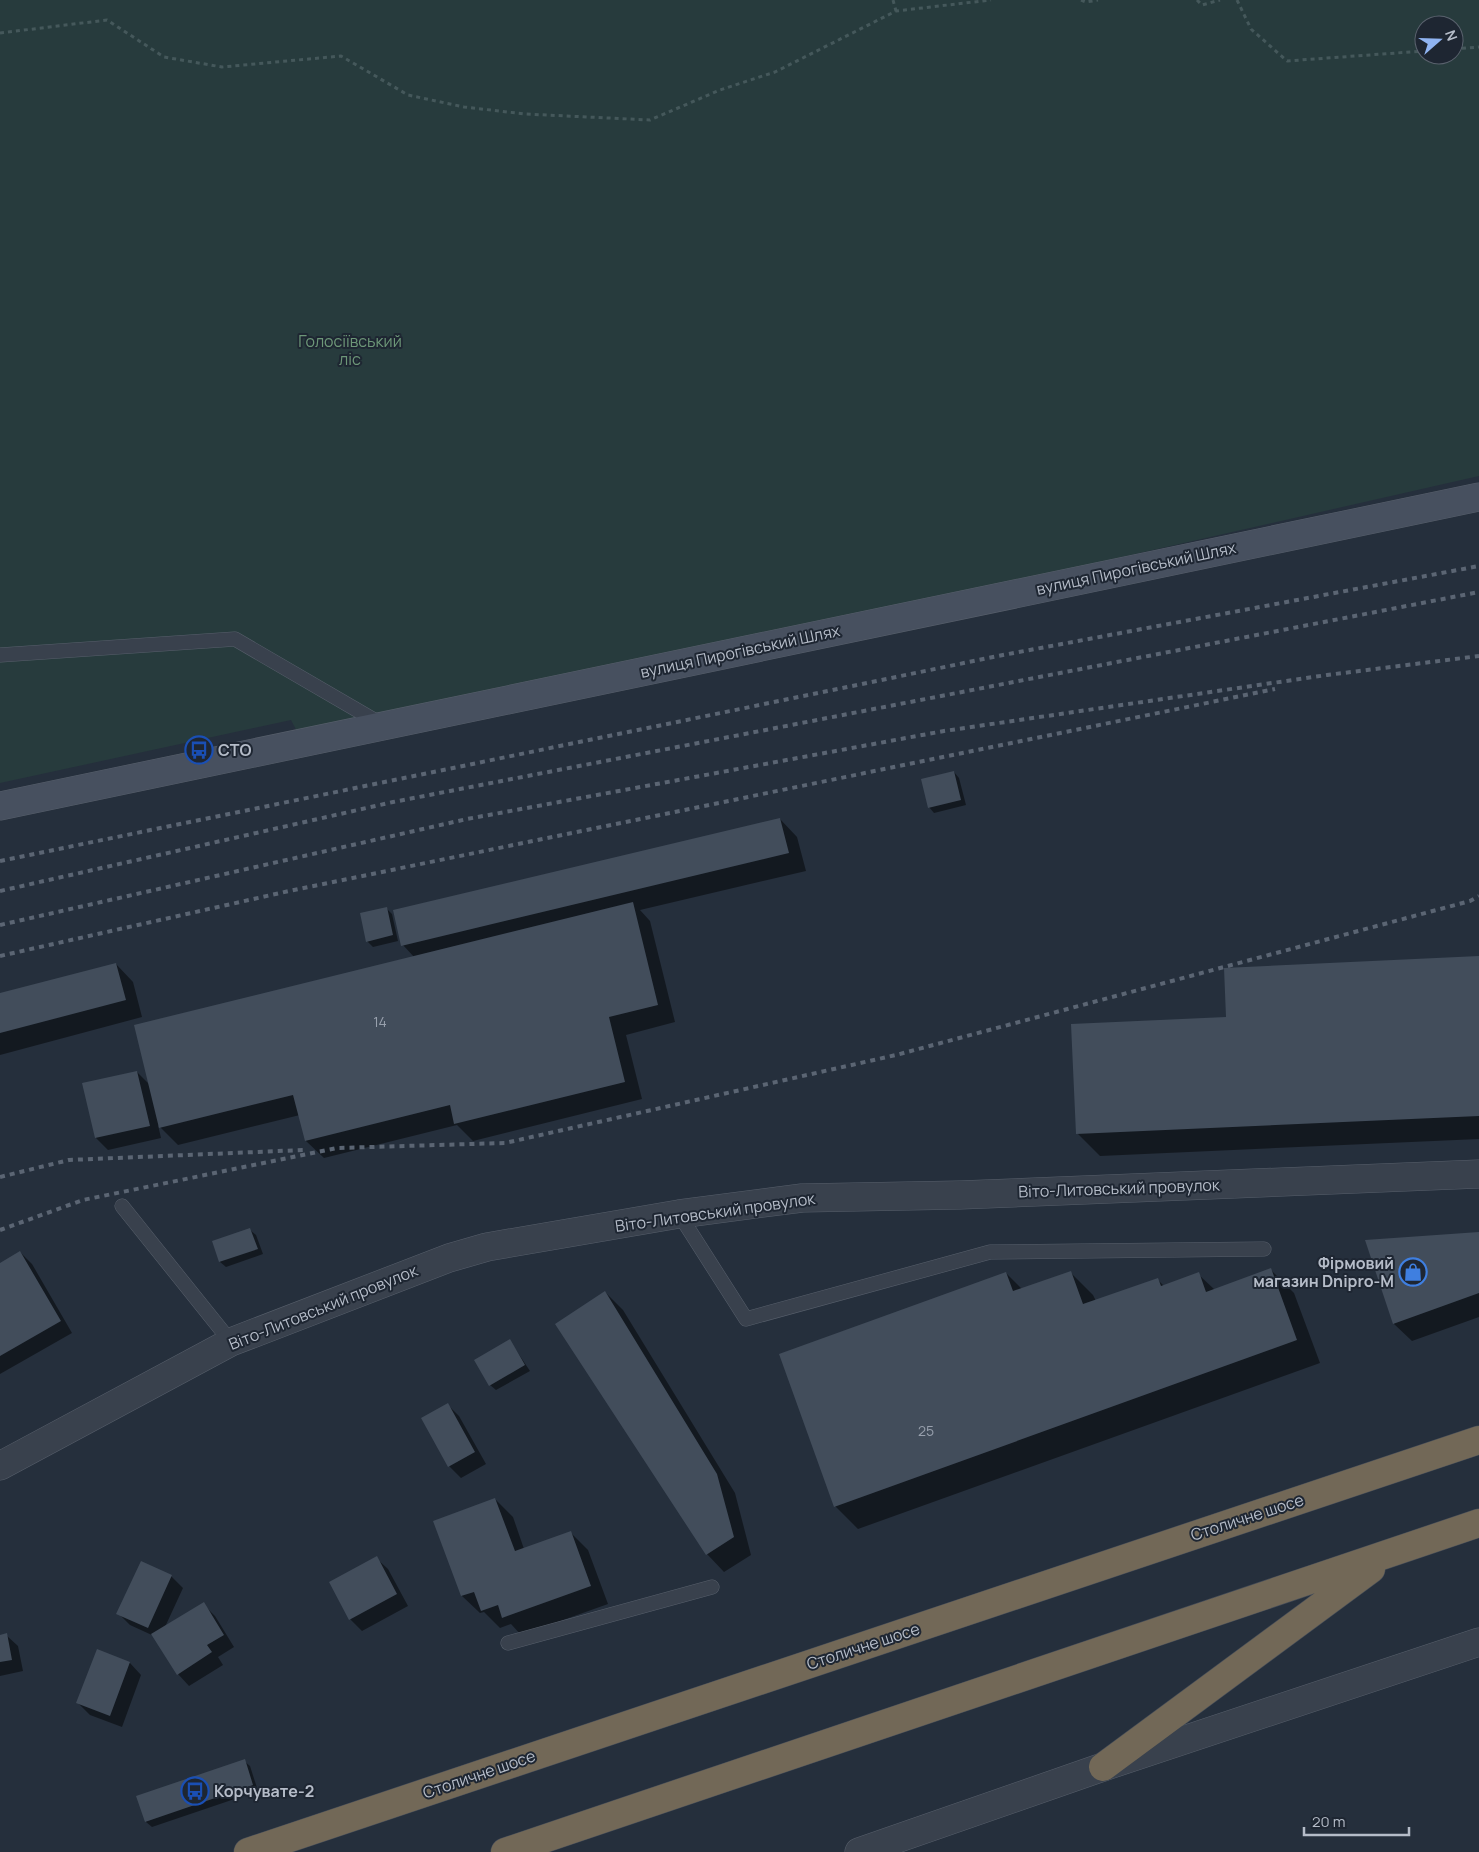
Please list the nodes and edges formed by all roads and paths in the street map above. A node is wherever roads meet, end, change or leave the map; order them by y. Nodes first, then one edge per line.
1 (893, 0) edge
2 (991, 0) edge
3 (1081, 0) edge
4 (1098, 0) edge
5 (1197, 0) edge
6 (1220, 0) edge
7 (1237, 0) edge
8 (896, 11) junction
9 (0, 33) edge
10 (1479, 47) edge
11 (1464, 48) edge
12 (1414, 52) edge
13 (1479, 497) edge
14 (0, 655) edge
15 (384, 726) junction
16 (0, 806) edge
17 (1479, 1174) edge
18 (122, 1206) dead end
19 (679, 1214) junction
20 (1264, 1249) dead end
21 (231, 1342) junction
22 (1479, 1440) edge
23 (0, 1466) edge
24 (1479, 1524) edge
25 (1392, 1554) junction
26 (712, 1587) dead end
27 (1479, 1642) edge
28 (508, 1643) dead end
29 (1103, 1767) junction
30 (248, 1852) edge
31 (505, 1852) edge
32 (859, 1852) edge

1 - 8 path
2 - 8 path
3 - 4 path
5 - 6 path
7 - 12 path
8 - 9 path
10 - 11 path
13 - 15 street, вулиця Пирогівський Шлях
14 - 15 lane
15 - 16 street, вулиця Пирогівський Шлях
17 - 19 street, Віто-Литовський провулок
18 - 21 lane
19 - 20 lane
19 - 21 street, Віто-Литовський провулок
21 - 23 street, Віто-Литовський провулок
22 - 30 highway, Столичне шосе
24 - 25 highway
25 - 29 highway
25 - 31 highway
26 - 28 lane
27 - 29 street
29 - 32 street

